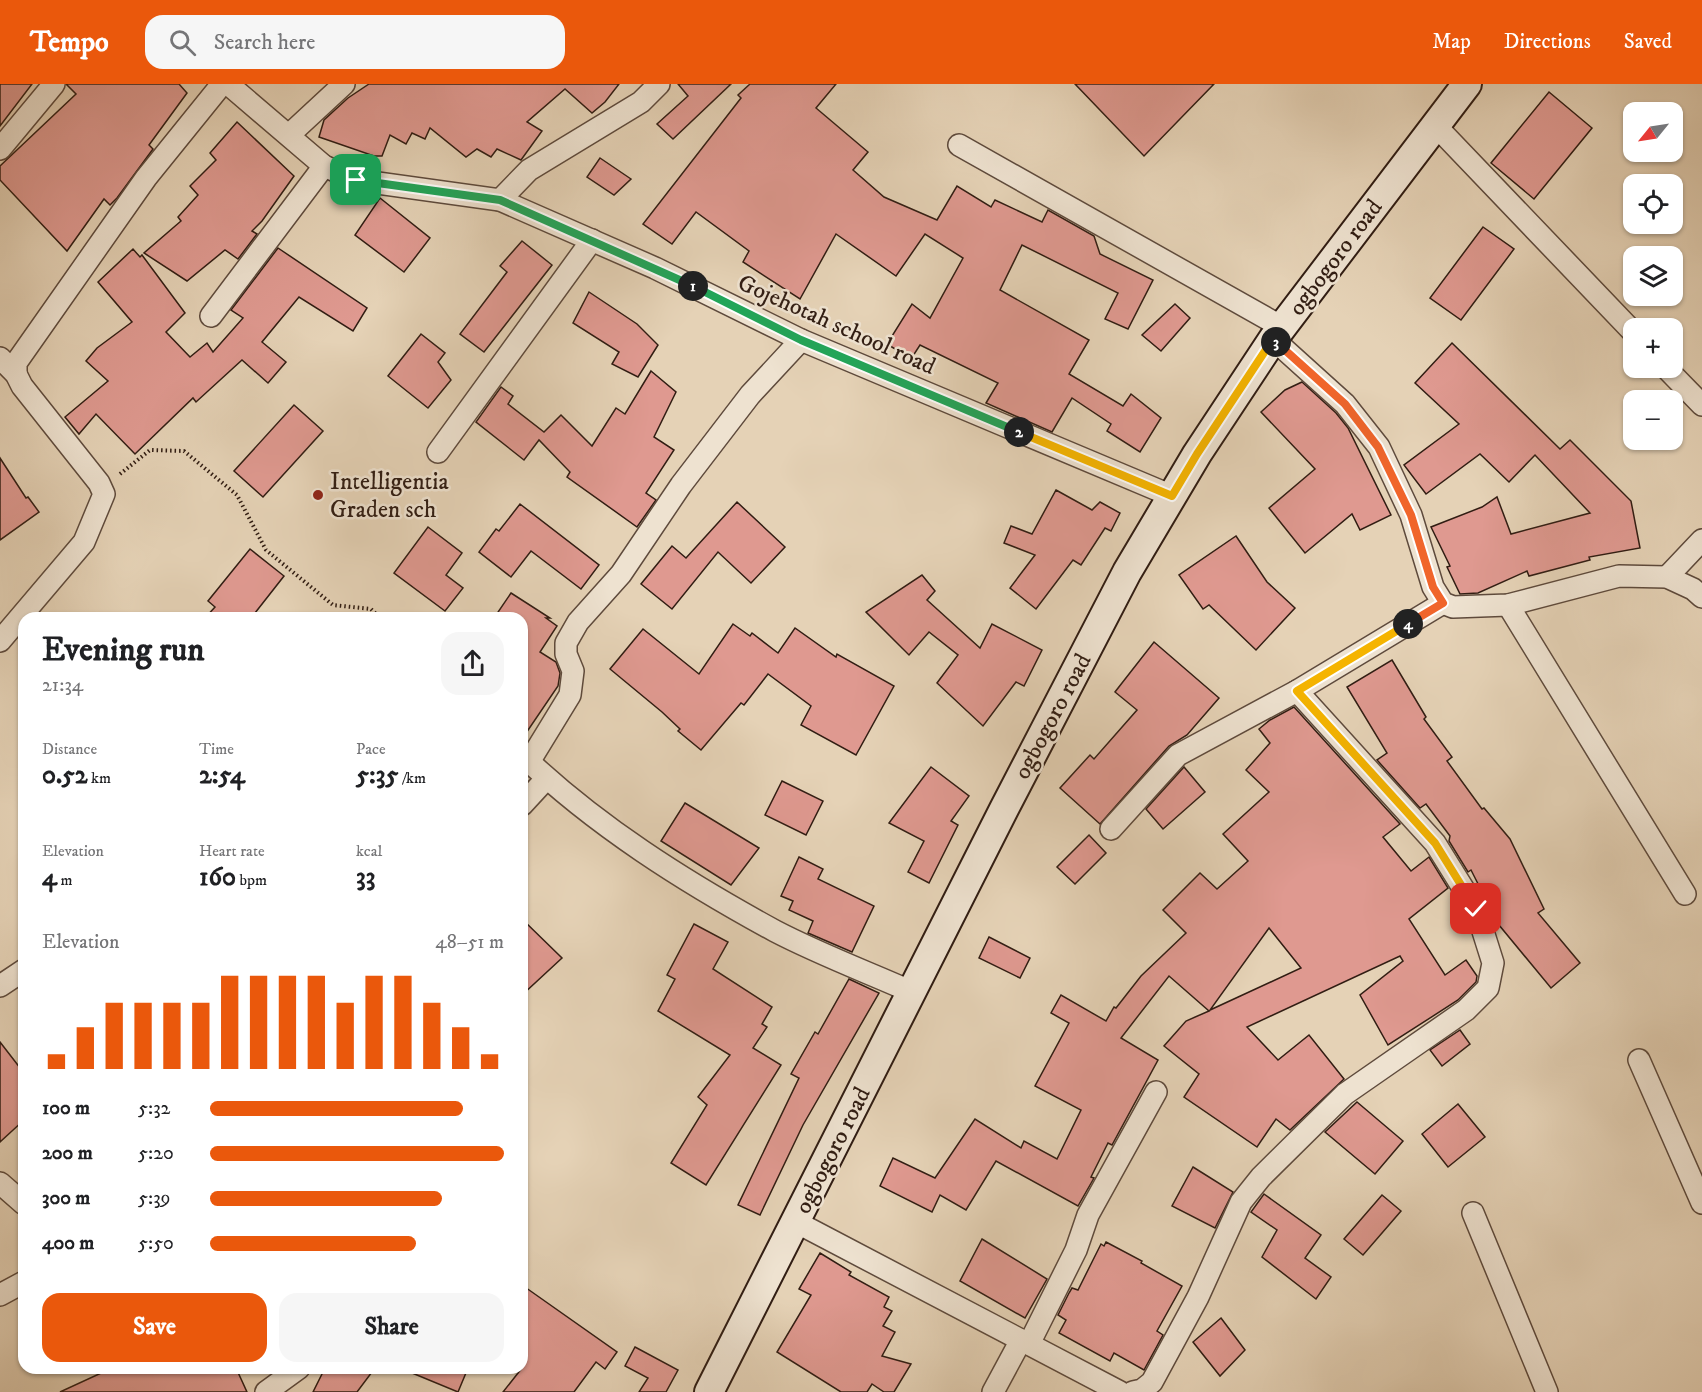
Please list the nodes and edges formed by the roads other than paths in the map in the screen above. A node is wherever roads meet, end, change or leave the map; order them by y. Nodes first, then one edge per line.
1 (54, 84) edge
2 (222, 84) edge
3 (228, 84) edge
4 (344, 84) edge
5 (659, 84) edge
6 (1467, 84) edge
7 (1435, 125) junction
8 (289, 135) junction
9 (959, 145) dead end
10 (0, 149) edge
11 (324, 166) junction
12 (500, 200) junction
13 (592, 240) junction
14 (212, 316) dead end
15 (1623, 322) edge
16 (1278, 333) junction
17 (801, 340) junction
18 (0, 358) edge
19 (16, 374) junction
20 (1676, 378) edge
21 (1702, 405) edge
22 (438, 452) dead end
23 (1172, 496) junction
24 (1702, 540) edge
25 (1667, 577) junction
26 (1702, 597) edge
27 (1443, 603) junction
28 (1508, 605) junction
29 (25, 612) edge
30 (18, 620) edge
31 (0, 641) edge
32 (1297, 691) junction
33 (528, 754) edge
34 (528, 761) edge
35 (546, 779) junction
36 (528, 798) edge
37 (1111, 829) dead end
38 (1684, 894) dead end
39 (18, 974) edge
40 (0, 986) edge
41 (912, 992) junction
42 (1638, 1060) dead end
43 (1156, 1092) dead end
44 (0, 1183) edge
45 (18, 1199) edge
46 (1702, 1203) edge
47 (1473, 1213) dead end
48 (796, 1222) junction
49 (18, 1285) edge
50 (0, 1295) edge
51 (1025, 1342) junction
52 (290, 1374) edge
53 (1140, 1391) edge
54 (266, 1392) edge
55 (709, 1392) edge
56 (993, 1392) edge
57 (1120, 1392) edge
58 (1547, 1392) edge

1 - 10 street
2 - 19 street
3 - 8 street, Gojehotah school road
4 - 8 street
5 - 12 street
6 - 7 street, ogbogoro road
7 - 15 street
7 - 16 street, ogbogoro road
8 - 11 street, Gojehotah school road
9 - 16 street
11 - 12 street, Gojehotah school road
11 - 14 street
12 - 13 street, Gojehotah school road
13 - 17 street, Gojehotah school road
13 - 22 street
16 - 23 street, ogbogoro road
16 - 27 street
17 - 23 street, Gojehotah school road
17 - 33 street
18 - 19 street
19 - 29 street
20 - 21 street
23 - 41 street, ogbogoro road
24 - 25 street
25 - 26 street
25 - 28 street
27 - 28 street
27 - 32 street
28 - 38 street
30 - 31 street
32 - 37 street
32 - 53 street
34 - 35 street
35 - 36 street
35 - 41 street
39 - 40 street
41 - 48 street, ogbogoro road
42 - 46 street
43 - 51 street
44 - 45 street
47 - 58 street
48 - 51 street
48 - 55 street, ogbogoro road
49 - 50 street
51 - 56 street
51 - 57 street
52 - 54 street

